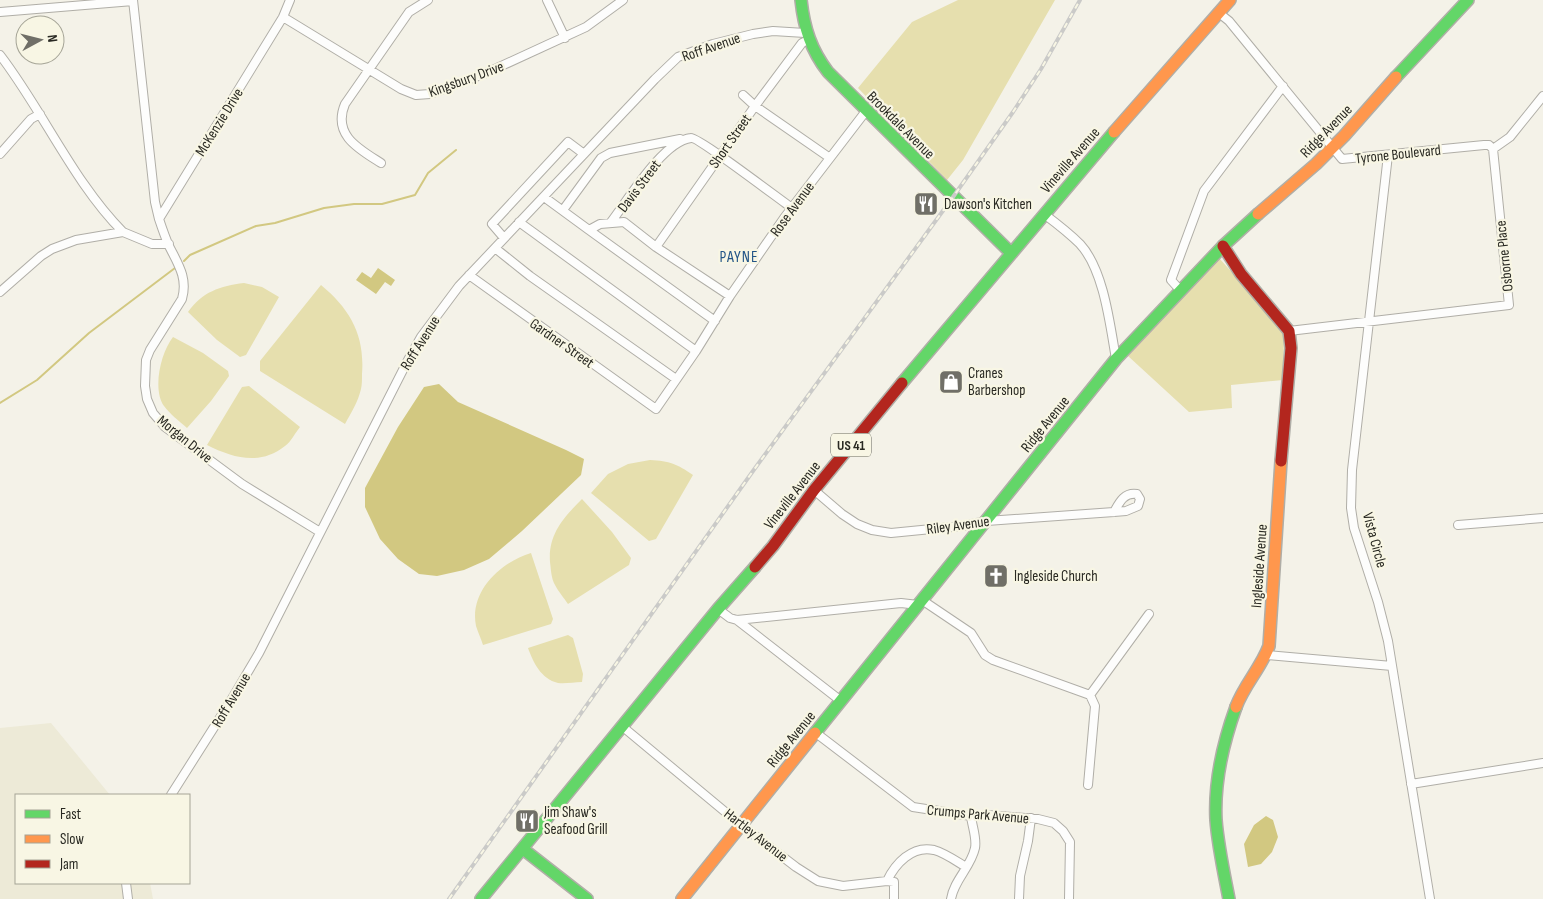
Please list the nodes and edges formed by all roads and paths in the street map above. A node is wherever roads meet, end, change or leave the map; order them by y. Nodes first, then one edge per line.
1 (290, 0) edge
2 (428, 0) edge
3 (547, 0) edge
4 (623, 0) edge
5 (800, 0) edge
6 (1230, 0) edge
7 (1468, 0) edge
8 (133, 1) edge
9 (0, 12) edge
10 (1219, 13) junction
11 (283, 17) junction
12 (806, 36) junction
13 (565, 38) junction
14 (0, 56) edge
15 (369, 70) junction
16 (1283, 86) junction
17 (743, 95) dead end
18 (1543, 96) edge
19 (755, 106) junction
20 (866, 111) junction
21 (40, 114) junction
22 (690, 138) junction
23 (1334, 147) junction
24 (1493, 150) junction
25 (0, 154) edge
26 (584, 154) junction
27 (1388, 155) junction
28 (720, 156) junction
29 (830, 158) junction
30 (381, 163) dead end
31 (544, 197) junction
32 (792, 208) junction
33 (563, 210) junction
34 (1044, 214) junction
35 (159, 219) junction
36 (520, 222) junction
37 (611, 222) junction
38 (589, 230) junction
39 (123, 232) junction
40 (504, 238) junction
41 (168, 244) junction
42 (656, 246) junction
43 (1223, 246) junction
44 (495, 248) junction
45 (1011, 253) junction
46 (469, 275) junction
47 (1181, 291) junction
48 (0, 292) edge
49 (730, 296) junction
50 (1369, 320) junction
51 (715, 321) junction
52 (1289, 331) junction
53 (696, 350) junction
54 (1116, 359) junction
55 (676, 379) junction
56 (656, 409) joint
57 (814, 490) junction
58 (1114, 512) dead end
59 (1543, 518) edge
60 (987, 521) junction
61 (1458, 525) dead end
62 (320, 532) junction
63 (920, 602) junction
64 (718, 609) junction
65 (1149, 614) dead end
66 (737, 620) junction
67 (1267, 655) junction
68 (1392, 666) junction
69 (1090, 695) junction
70 (841, 701) junction
71 (623, 727) junction
72 (816, 733) junction
73 (1543, 762) edge
74 (1411, 784) junction
75 (1088, 785) dead end
76 (172, 794) edge
77 (970, 816) junction
78 (1030, 818) junction
79 (741, 825) junction
80 (523, 849) junction
81 (966, 866) junction
82 (887, 881) junction
83 (126, 884) edge
84 (128, 899) edge
85 (481, 899) edge
86 (587, 899) edge
87 (682, 899) edge
88 (894, 899) edge
89 (951, 899) edge
90 (1019, 899) edge
91 (1069, 899) edge
92 (1228, 899) edge
93 (1430, 899) edge

1 - 11 street, McKenzie Drive
2 - 15 street
3 - 13 street
4 - 13 street, Kingsbury Drive
5 - 12 street, Brookdale Avenue
6 - 10 street, Vineville Avenue / US 41
7 - 23 street, Ridge Avenue
8 - 9 street
8 - 35 street
10 - 16 street, Tyrone Boulevard
10 - 34 street, Vineville Avenue / US 41
11 - 15 street, Kingsbury Drive
11 - 35 street, McKenzie Drive
12 - 19 street, Short Street
12 - 20 street, Brookdale Avenue
12 - 26 street, Roff Avenue
13 - 15 street, Kingsbury Drive
14 - 21 street
15 - 30 street
16 - 23 street, Tyrone Boulevard
16 - 47 street
17 - 19 street
18 - 24 street
19 - 28 street, Short Street
19 - 29 street
20 - 29 street, Rose Avenue
20 - 45 street, Brookdale Avenue
21 - 25 street
21 - 39 street
22 - 28 street
22 - 33 street
22 - 37 street, Davis Street
23 - 27 street, Tyrone Boulevard
23 - 43 street, Ridge Avenue
24 - 27 street, Tyrone Boulevard
24 - 50 street, Osborne Place
26 - 31 street, Roff Avenue
26 - 40 street
27 - 50 street, Vista Circle
28 - 32 street
28 - 42 street, Short Street
29 - 32 street, Rose Avenue
31 - 33 street
31 - 36 street, Roff Avenue
32 - 49 street, Rose Avenue
33 - 38 street
34 - 45 street, Vineville Avenue / US 41
34 - 54 street
35 - 41 street
36 - 40 street, Roff Avenue
36 - 53 street
37 - 38 street
37 - 42 street
38 - 51 street
39 - 41 street
39 - 48 street
40 - 44 street, Roff Avenue
41 - 62 street, Morgan Drive
42 - 49 street
43 - 47 street, Ridge Avenue
43 - 52 street
44 - 46 street, Roff Avenue
44 - 55 street
45 - 57 street, Vineville Avenue / US 41
46 - 56 street, Gardner Street
46 - 62 street, Roff Avenue
47 - 54 street, Ridge Avenue
49 - 51 street, Rose Avenue
50 - 52 street, Osborne Place
50 - 68 street, Vista Circle
51 - 53 street, Rose Avenue
52 - 67 street, Ingleside Avenue
53 - 55 street, Rose Avenue
54 - 60 street, Ridge Avenue
55 - 56 street, Rose Avenue
57 - 60 street, Riley Avenue
57 - 64 street, Vineville Avenue / US 41
58 - 60 street, Riley Avenue
59 - 61 street
60 - 63 street, Ridge Avenue
62 - 76 street, Roff Avenue
63 - 66 street
63 - 69 street
63 - 70 street, Ridge Avenue
64 - 66 street
64 - 71 street, Vineville Avenue / US 41
65 - 69 street
66 - 70 street
67 - 68 street
67 - 92 street, Ingleside Avenue
68 - 74 street, Vista Circle
69 - 75 street
70 - 72 street, Ridge Avenue
71 - 79 street, Hartley Avenue
71 - 80 street, Vineville Avenue / US 41
72 - 77 street, Crumps Park Avenue
72 - 79 street, Ridge Avenue
73 - 74 street
74 - 93 street, Vista Circle
77 - 78 street, Crumps Park Avenue
77 - 81 street
78 - 90 street
78 - 91 street, Crumps Park Avenue
79 - 82 street, Hartley Avenue
79 - 87 street, Ridge Avenue
80 - 85 street, Vineville Avenue / US 41
80 - 86 street
81 - 82 street
81 - 89 street
82 - 88 street
83 - 84 street

